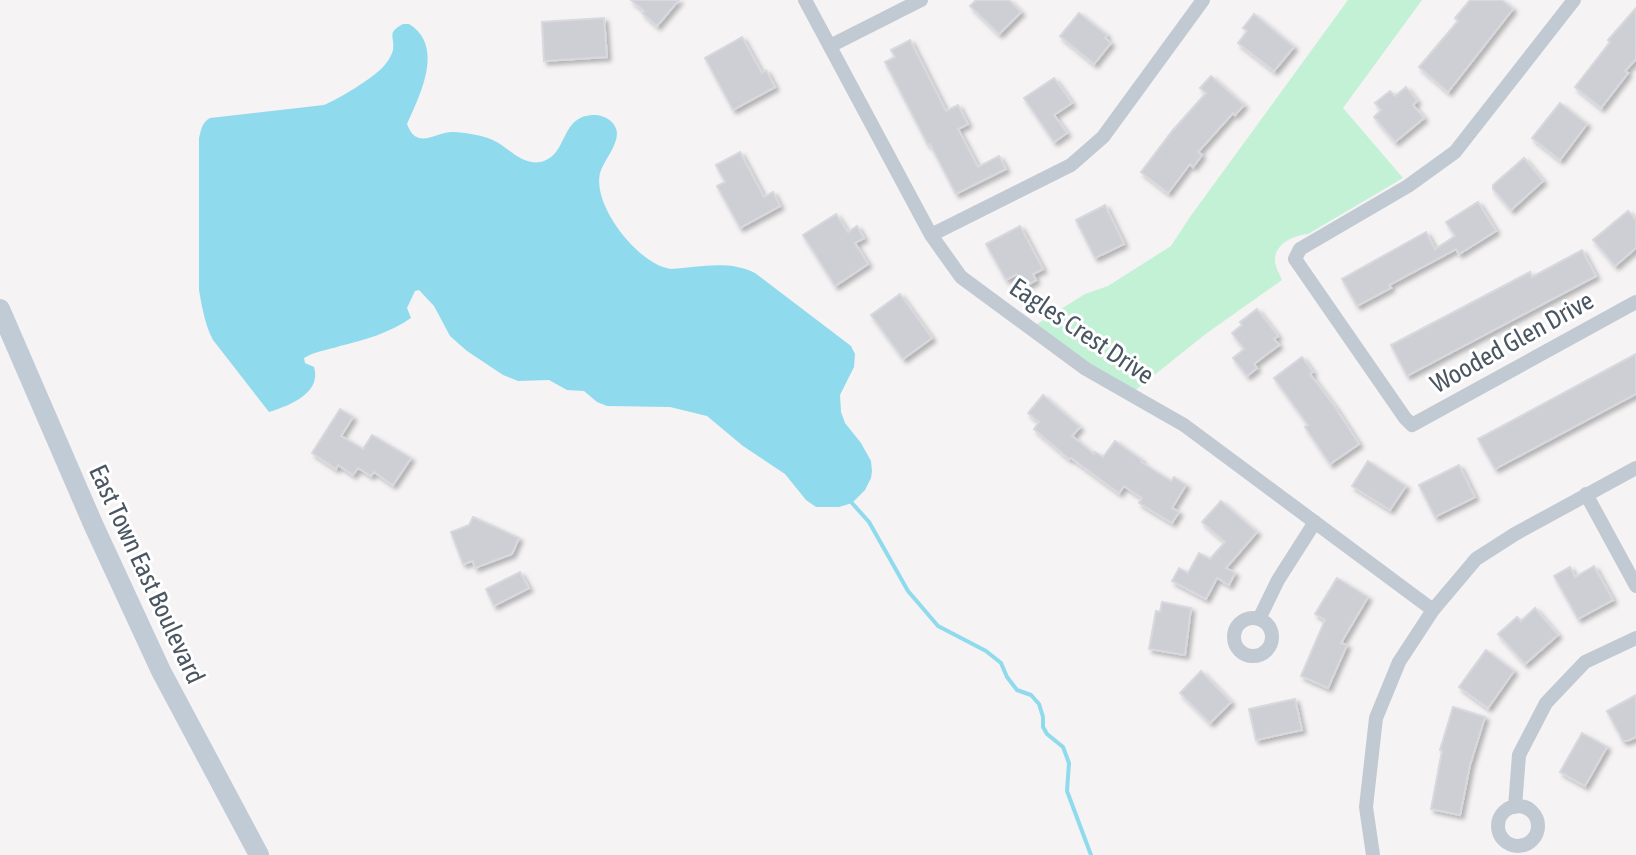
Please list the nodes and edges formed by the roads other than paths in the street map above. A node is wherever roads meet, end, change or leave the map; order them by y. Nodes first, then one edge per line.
1 (805, 0) edge
2 (921, 0) edge
3 (1203, 0) edge
4 (1574, 0) edge
5 (830, 46) junction
6 (931, 235) junction
7 (1636, 302) edge
8 (0, 309) edge
9 (1636, 468) edge
10 (1586, 494) junction
11 (1315, 522) junction
12 (1636, 586) edge
13 (1433, 610) junction
14 (1259, 619) dead end
15 (1636, 638) edge
16 (1515, 807) dead end
17 (259, 855) edge
18 (1373, 855) edge

1 - 5 street, Eagles Crest Drive
2 - 5 street
3 - 6 street
4 - 7 street, Wooded Glen Drive
5 - 6 street, Eagles Crest Drive
6 - 11 street, Eagles Crest Drive
8 - 17 street, East Town East Boulevard
9 - 10 street
10 - 12 street
10 - 13 street
11 - 13 street, Eagles Crest Drive
11 - 14 street
13 - 18 street
15 - 16 street

